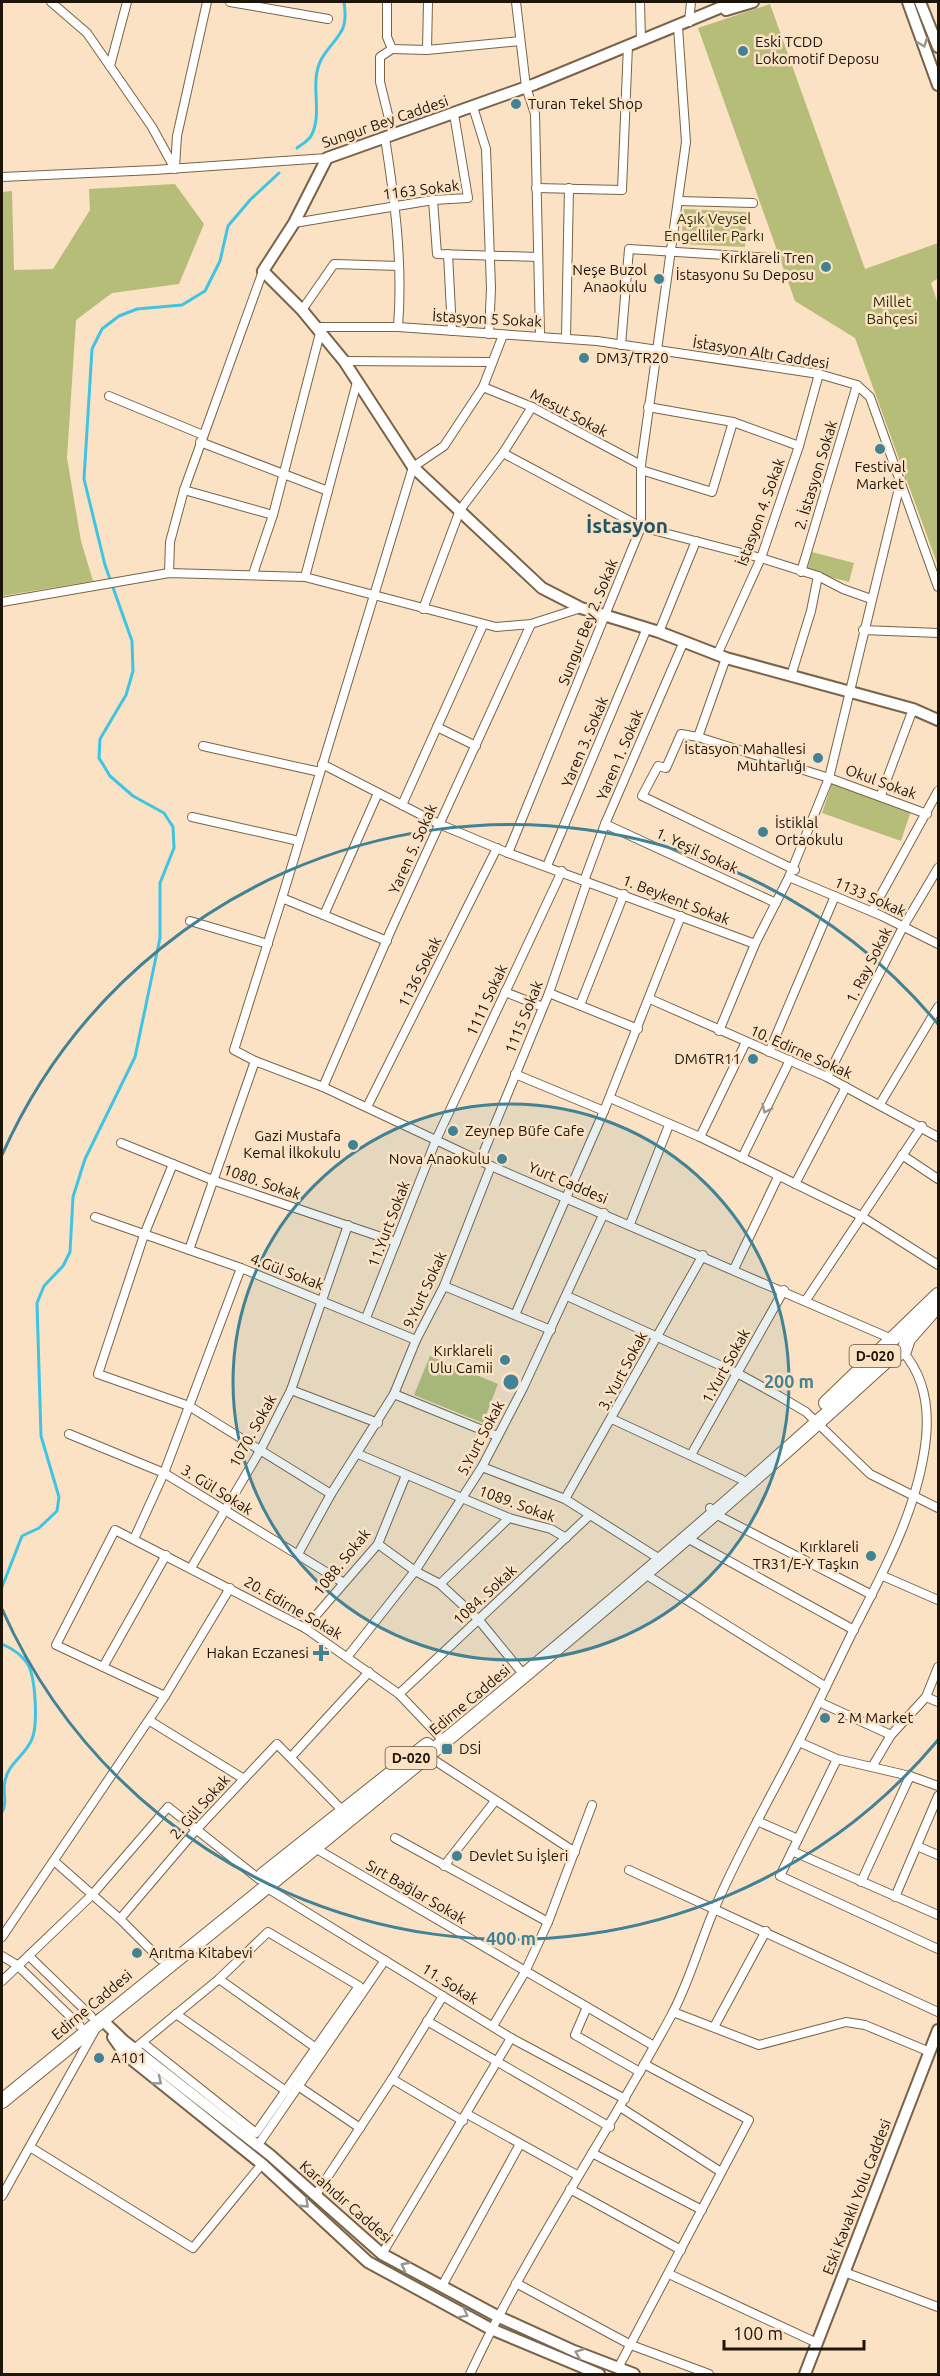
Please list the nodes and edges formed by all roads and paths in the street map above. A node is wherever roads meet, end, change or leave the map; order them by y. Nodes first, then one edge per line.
1 (54, 2) edge
2 (127, 2) edge
3 (207, 2) edge
4 (230, 2) edge
5 (387, 2) edge
6 (428, 2) edge
7 (516, 2) edge
8 (640, 2) edge
9 (691, 2) edge
10 (734, 2) edge
11 (753, 2) edge
12 (908, 2) edge
13 (920, 2) edge
14 (328, 19) dead end
15 (689, 22) junction
16 (678, 27) junction
17 (520, 41) junction
18 (641, 41) junction
19 (628, 45) junction
20 (939, 47) edge
21 (392, 49) junction
22 (427, 50) junction
23 (110, 66) junction
24 (939, 85) edge
25 (526, 87) junction
26 (473, 107) junction
27 (454, 114) junction
28 (389, 137) junction
29 (327, 158) junction
30 (175, 169) junction
31 (2, 177) edge
32 (536, 188) junction
33 (569, 188) junction
34 (433, 200) junction
35 (679, 201) junction
36 (753, 203) dead end
37 (396, 206) junction
38 (294, 223) junction
39 (672, 250) junction
40 (448, 254) junction
41 (490, 254) junction
42 (538, 257) junction
43 (771, 258) dead end
44 (399, 266) junction
45 (263, 271) junction
46 (302, 310) junction
47 (398, 327) junction
48 (318, 330) junction
49 (452, 331) junction
50 (489, 334) junction
51 (503, 335) junction
52 (540, 335) junction
53 (566, 338) junction
54 (621, 345) junction
55 (656, 349) junction
56 (344, 361) junction
57 (492, 362) junction
58 (819, 374) junction
59 (357, 382) junction
60 (857, 385) junction
61 (483, 387) junction
62 (109, 396) dead end
63 (532, 407) junction
64 (648, 407) junction
65 (733, 422) junction
66 (202, 438) junction
67 (799, 446) junction
68 (503, 453) junction
69 (413, 467) junction
70 (641, 467) junction
71 (284, 473) junction
72 (901, 480) junction
73 (184, 490) junction
74 (328, 491) junction
75 (460, 510) junction
76 (273, 515) junction
77 (641, 527) junction
78 (696, 541) junction
79 (761, 558) junction
80 (801, 572) junction
81 (169, 573) junction
82 (254, 574) junction
83 (818, 576) junction
84 (305, 577) junction
85 (939, 587) edge
86 (373, 594) junction
87 (871, 599) junction
88 (2, 602) edge
89 (581, 608) junction
90 (423, 609) junction
91 (605, 616) junction
92 (531, 624) junction
93 (483, 625) junction
94 (647, 628) junction
95 (863, 630) junction
96 (659, 632) junction
97 (939, 633) edge
98 (684, 641) junction
99 (722, 656) junction
100 (791, 676) junction
101 (848, 692) junction
102 (913, 710) junction
103 (939, 720) edge
104 (437, 727) junction
105 (698, 737) junction
106 (203, 746) dead end
107 (476, 746) junction
108 (321, 768) junction
109 (829, 778) junction
110 (939, 791) edge
111 (378, 793) junction
112 (881, 795) junction
113 (402, 805) junction
114 (927, 814) junction
115 (192, 817) dead end
116 (439, 824) junction
117 (605, 824) junction
118 (299, 841) junction
119 (497, 848) junction
120 (508, 853) junction
121 (547, 866) junction
122 (939, 868) edge
123 (794, 869) junction
124 (562, 872) junction
125 (789, 878) junction
126 (586, 881) junction
127 (624, 894) junction
128 (835, 896) junction
129 (282, 898) junction
130 (776, 903) junction
131 (872, 911) junction
132 (324, 915) junction
133 (681, 916) junction
134 (190, 921) dead end
135 (903, 927) junction
136 (387, 941) junction
137 (268, 944) junction
138 (755, 944) junction
139 (939, 944) edge
140 (505, 992) junction
141 (549, 993) junction
142 (650, 999) junction
143 (580, 1005) junction
144 (543, 1007) junction
145 (939, 1007) edge
146 (935, 1020) edge
147 (638, 1029) junction
148 (719, 1031) junction
149 (746, 1042) junction
150 (769, 1052) junction
151 (790, 1060) junction
152 (255, 1061) junction
153 (516, 1074) junction
154 (827, 1077) junction
155 (323, 1087) junction
156 (846, 1087) junction
157 (610, 1098) junction
158 (880, 1104) junction
159 (367, 1107) junction
160 (604, 1112) junction
161 (669, 1125) junction
162 (922, 1126) junction
163 (700, 1137) junction
164 (939, 1137) edge
165 (436, 1140) junction
166 (121, 1143) dead end
167 (902, 1155) junction
168 (742, 1158) junction
169 (480, 1161) junction
170 (172, 1164) junction
171 (491, 1166) junction
172 (778, 1177) junction
173 (939, 1179) edge
174 (215, 1181) junction
175 (795, 1184) junction
176 (567, 1197) junction
177 (604, 1213) junction
178 (861, 1216) junction
179 (95, 1217) dead end
180 (630, 1224) junction
181 (348, 1225) junction
182 (144, 1235) junction
183 (396, 1242) junction
184 (189, 1250) junction
185 (703, 1255) junction
186 (939, 1265) edge
187 (241, 1268) junction
188 (734, 1269) junction
189 (444, 1286) junction
190 (784, 1290) junction
191 (939, 1295) edge
192 (567, 1296) junction
193 (321, 1300) junction
194 (806, 1300) junction
195 (939, 1305) edge
196 (515, 1315) junction
197 (366, 1318) junction
198 (551, 1330) junction
199 (656, 1338) junction
200 (417, 1340) junction
201 (898, 1345) junction
202 (737, 1372) junction
203 (291, 1390) junction
204 (394, 1394) junction
205 (189, 1406) junction
206 (612, 1419) junction
207 (814, 1419) junction
208 (378, 1423) junction
209 (69, 1434) dead end
210 (497, 1436) junction
211 (261, 1449) junction
212 (358, 1454) junction
213 (691, 1455) junction
214 (482, 1467) junction
215 (164, 1473) junction
216 (406, 1475) junction
217 (741, 1479) junction
218 (331, 1494) junction
219 (912, 1496) junction
220 (464, 1498) junction
221 (565, 1499) junction
222 (939, 1508) edge
223 (224, 1510) junction
224 (712, 1510) junction
225 (590, 1515) junction
226 (509, 1518) junction
227 (566, 1538) junction
228 (687, 1538) junction
229 (134, 1539) junction
230 (378, 1544) junction
231 (298, 1554) junction
232 (166, 1555) junction
233 (655, 1556) junction
234 (191, 1568) junction
235 (415, 1571) junction
236 (645, 1574) junction
237 (884, 1576) junction
238 (344, 1583) junction
239 (440, 1584) junction
240 (230, 1588) junction
241 (872, 1595) junction
242 (939, 1600) edge
243 (478, 1619) junction
244 (305, 1628) junction
245 (854, 1630) junction
246 (348, 1656) junction
247 (103, 1667) junction
248 (939, 1668) edge
249 (519, 1669) junction
250 (369, 1672) junction
251 (826, 1687) junction
252 (399, 1694) junction
253 (165, 1696) junction
254 (926, 1697) junction
255 (819, 1702) junction
256 (939, 1702) edge
257 (150, 1721) junction
258 (891, 1735) junction
259 (439, 1736) junction
260 (799, 1742) junction
261 (292, 1756) junction
262 (837, 1759) junction
263 (434, 1760) dead end
264 (872, 1767) junction
265 (910, 1776) junction
266 (244, 1779) junction
267 (939, 1786) edge
268 (939, 1796) edge
269 (495, 1801) junction
270 (592, 1805) dead end
271 (343, 1811) junction
272 (758, 1821) junction
273 (196, 1830) junction
274 (395, 1838) dead end
275 (798, 1839) junction
276 (917, 1846) junction
277 (320, 1851) dead end
278 (792, 1851) junction
279 (575, 1852) junction
280 (939, 1855) edge
281 (54, 1861) junction
282 (444, 1866) junction
283 (629, 1870) dead end
284 (861, 1882) junction
285 (262, 1883) junction
286 (92, 1895) junction
287 (895, 1897) junction
288 (715, 1908) junction
289 (939, 1915) edge
290 (120, 1919) junction
291 (548, 1922) junction
292 (766, 1931) junction
293 (2, 1937) edge
294 (939, 1949) edge
295 (2, 1956) edge
296 (29, 1956) junction
297 (160, 1959) junction
298 (385, 1960) junction
299 (17, 1965) junction
300 (525, 1972) junction
301 (219, 1978) junction
302 (2, 1981) edge
303 (443, 1996) junction
304 (587, 2007) junction
305 (673, 2012) junction
306 (939, 2012) edge
307 (176, 2014) junction
308 (99, 2020) junction
309 (427, 2021) junction
310 (80, 2026) junction
311 (493, 2026) junction
312 (714, 2027) junction
313 (939, 2030) edge
314 (511, 2038) junction
315 (139, 2046) junction
316 (654, 2046) junction
317 (316, 2048) junction
318 (930, 2052) junction
319 (498, 2061) junction
320 (644, 2064) junction
321 (640, 2072) junction
322 (392, 2079) junction
323 (298, 2086) junction
324 (2, 2089) edge
325 (286, 2091) junction
326 (625, 2099) junction
327 (2, 2101) edge
328 (621, 2108) junction
329 (465, 2117) junction
330 (610, 2127) junction
331 (360, 2128) junction
332 (520, 2144) junction
333 (258, 2145) junction
334 (30, 2147) junction
335 (592, 2153) junction
336 (262, 2164) junction
337 (721, 2172) junction
338 (577, 2175) junction
339 (570, 2189) junction
340 (2, 2196) edge
341 (315, 2196) junction
342 (702, 2210) junction
343 (681, 2250) junction
344 (382, 2254) junction
345 (844, 2272) junction
346 (669, 2274) junction
347 (516, 2283) junction
348 (442, 2286) junction
349 (939, 2307) edge
350 (497, 2316) junction
351 (491, 2329) junction
352 (817, 2343) junction
353 (631, 2345) junction
354 (618, 2368) junction
355 (470, 2374) edge
356 (599, 2374) edge
357 (634, 2374) edge
358 (709, 2374) edge
359 (805, 2374) edge

1 - 23 street
2 - 23 street
3 - 30 street
4 - 14 street
5 - 21 street
6 - 22 street
7 - 17 street
8 - 18 street
9 - 15 street
10 - 15 street, Sungur Bey Caddesi
11 - 15 street, Sungur Bey Caddesi
12 -> 24 street
13 - 20 street
15 - 16 street, Sungur Bey Caddesi
16 - 18 street, Sungur Bey Caddesi
16 - 35 street, Sungur Bey 2. Sokak
17 - 22 street
17 - 25 street
18 - 19 street, Sungur Bey Caddesi
19 - 25 street, Sungur Bey Caddesi
19 - 33 street
21 - 22 street
21 - 28 street
23 - 30 street
25 - 26 street, Sungur Bey Caddesi
25 - 32 street
26 - 27 street, Sungur Bey Caddesi
26 - 41 street
27 - 28 street, Sungur Bey Caddesi
27 - 34 street, 1163 Sokak
28 - 29 street, Sungur Bey Caddesi
28 - 37 street
29 - 30 street, Sungur Bey Caddesi
29 - 38 street
30 - 31 street, Sungur Bey Caddesi
32 - 33 street
32 - 42 street
33 - 53 street
34 - 37 street, 1163 Sokak
34 - 40 street
35 - 36 street
35 - 39 street, Sungur Bey 2. Sokak
37 - 38 street, 1163 Sokak
37 - 44 street
38 - 45 street
39 - 43 street
39 - 54 street
39 - 55 street, Sungur Bey 2. Sokak
40 - 41 street
40 - 49 street
41 - 42 street
41 - 50 street
42 - 52 street
44 - 46 street
44 - 47 street
45 - 46 street
45 - 66 street
46 - 48 street
47 - 48 street, İstasyon 5 Sokak
47 - 49 street, İstasyon 5 Sokak
48 - 56 street
48 - 71 street
49 - 50 street, İstasyon 5 Sokak
50 - 51 street, İstasyon 5 Sokak
51 - 52 street, İstasyon 5 Sokak
51 - 57 street
52 - 53 street, İstasyon 5 Sokak
53 - 54 street, İstasyon 5 Sokak
54 - 55 street, İstasyon 5 Sokak
55 - 58 street, İstasyon Altı Caddesi
55 - 64 street, Sungur Bey 2. Sokak
56 - 57 street
56 - 59 street
57 - 61 street
58 - 60 street, İstasyon Altı Caddesi
58 - 67 street, İstasyon 4. Sokak
59 - 69 street
59 - 74 street
60 - 72 street
60 - 80 street, 2. İstasyon Sokak
61 - 63 street, Mesut Sokak
61 - 69 street
62 - 66 street
63 - 68 street
63 - 70 street, Mesut Sokak
64 - 65 street
64 - 70 street, Sungur Bey 2. Sokak
65 - 67 street
65 - 70 street, Mesut Sokak
66 - 71 street
66 - 73 street
67 - 79 street, İstasyon 4. Sokak
68 - 75 street
68 - 77 street
69 - 75 street
69 - 86 street
70 - 77 street, Sungur Bey 2. Sokak
71 - 74 street
71 - 76 street
72 - 85 street
72 - 87 street
73 - 76 street
73 - 81 street
74 - 84 street
75 - 89 street
75 - 90 street
76 - 82 street
77 - 78 street
77 - 91 street, Sungur Bey 2. Sokak
78 - 79 street
78 - 96 street
79 - 80 street
79 - 99 street, İstasyon 4. Sokak
80 - 83 street
81 - 82 street
81 - 88 street
82 - 84 street
83 - 87 street
83 - 100 street
84 - 86 street
86 - 90 street
86 - 108 street
87 - 95 street
89 - 91 street
89 - 92 street
90 - 93 street
91 - 94 street
91 - 120 street, Sungur Bey 2. Sokak
92 - 93 street
92 - 107 street, Yaren 5. Sokak
93 - 104 street
94 - 96 street
94 - 121 street, Yaren 3. Sokak
95 - 97 street
95 - 101 street
96 - 98 street
98 - 99 street
98 - 117 street, Yaren 1. Sokak
99 - 100 street
99 - 105 street
100 - 101 street
101 - 102 street
101 - 109 street
102 - 103 street
102 - 112 street
104 - 107 street
104 - 113 street
105 - 109 street, Okul Sokak
105 - 123 street
106 - 108 street, 1. Beykent Sokak
107 - 116 street, Yaren 5. Sokak
108 - 111 street, 1. Beykent Sokak
108 - 118 street
109 - 112 street, Okul Sokak
109 - 123 street
110 - 114 street
111 - 113 street, 1. Beykent Sokak
111 - 132 street
112 - 114 street, Okul Sokak
113 - 116 street, 1. Beykent Sokak
114 - 131 street
115 - 118 street
116 - 119 street, 1. Beykent Sokak
116 - 136 street, Yaren 5. Sokak
117 - 126 street, Yaren 1. Sokak
117 - 130 street, 1. Yeşil Sokak
118 - 129 street
119 - 120 street, 1. Beykent Sokak
119 - 159 street, 1136 Sokak
120 - 121 street, 1. Beykent Sokak
121 - 124 street, 1. Beykent Sokak
122 - 135 street, 1. Ray Sokak
123 - 125 street
124 - 126 street, 1. Beykent Sokak
124 - 140 street, 1111 Sokak
125 - 128 street, 1133 Sokak
125 - 130 street
126 - 127 street, 1. Beykent Sokak
126 - 141 street, 1115 Sokak
127 - 133 street, 1. Beykent Sokak
127 - 143 street
128 - 131 street, 1133 Sokak
128 - 150 street
129 - 132 street
129 - 137 street
130 - 138 street
131 - 135 street, 1133 Sokak
132 - 136 street
133 - 138 street, 1. Beykent Sokak
133 - 142 street
134 - 137 street
135 - 139 street, 1133 Sokak
135 - 154 street, 1. Ray Sokak
136 - 155 street, Yaren 5. Sokak
137 - 152 street, Yurt Caddesi
138 - 148 street
140 - 144 street
140 - 165 street, 1111 Sokak
141 - 143 street
141 - 144 street, 1115 Sokak
142 - 147 street
142 - 148 street, 10. Edirne Sokak
143 - 147 street
144 - 153 street, 1115 Sokak
145 - 146 street
146 - 158 street
147 - 157 street
148 - 149 street, 10. Edirne Sokak
149 - 150 street, 10. Edirne Sokak
149 - 163 street
150 - 151 street, 10. Edirne Sokak
151 - 154 street, 10. Edirne Sokak
151 -> 168 street
152 - 155 street, Yurt Caddesi
152 - 174 street
153 - 160 street
153 - 169 street, 1115 Sokak
154 - 156 street, 10. Edirne Sokak
155 - 159 street, Yurt Caddesi
156 - 158 street, 10. Edirne Sokak
156 - 175 street
157 - 160 street
157 - 161 street
158 - 162 street, 10. Edirne Sokak
159 - 165 street, Yurt Caddesi
160 - 176 street
161 - 163 street
161 - 180 street
162 - 164 street, 10. Edirne Sokak
162 - 167 street
163 - 168 street
165 - 169 street, Yurt Caddesi
165 - 183 street, 11.Yurt Sokak
166 - 170 street, 1080. Sokak
167 - 173 street
167 - 178 street
168 - 172 street
169 - 171 street, Yurt Caddesi
170 - 174 street, 1080. Sokak
170 - 182 street
171 - 176 street, Yurt Caddesi
171 - 189 street, 9.Yurt Sokak
172 - 175 street
172 - 188 street
174 - 181 street, 1080. Sokak
174 - 184 street
175 - 178 street
176 - 177 street, Yurt Caddesi
176 - 196 street
177 - 180 street, Yurt Caddesi
177 - 192 street, 5.Yurt Sokak
178 - 186 street
178 - 194 street
179 - 182 street, 4.Gül Sokak
180 - 185 street, Yurt Caddesi
181 - 183 street, 1080. Sokak
181 - 193 street, 1070. Sokak
182 - 184 street, 4.Gül Sokak
182 - 205 street
183 - 197 street, 11.Yurt Sokak
184 - 187 street, 4.Gül Sokak
185 - 188 street, Yurt Caddesi
185 - 199 street, 3. Yurt Sokak
187 - 193 street, 4.Gül Sokak
187 - 205 street
188 - 190 street, Yurt Caddesi
189 - 196 street
189 - 200 street, 9.Yurt Sokak
190 - 194 street, Yurt Caddesi
190 - 202 street, 1.Yurt Sokak
191 - 201 highway, Edirne Caddesi / D-020
192 - 198 street, 5.Yurt Sokak
192 - 199 street
193 - 197 street, 4.Gül Sokak
193 - 203 street, 1070. Sokak
194 - 201 street, Yurt Caddesi
195 - 201 highway, Edirne Caddesi / D-020
196 - 198 street
197 - 200 street, 4.Gül Sokak
198 - 210 street, 5.Yurt Sokak
199 - 202 street
199 - 206 street, 3. Yurt Sokak
200 - 204 street, 9.Yurt Sokak
201 - 207 highway, Edirne Caddesi
201 - 219 street
202 - 207 street
202 - 213 street, 1.Yurt Sokak
203 - 208 street
203 - 211 street, 1070. Sokak
204 - 208 street, 9.Yurt Sokak
204 - 210 street
205 - 211 street
205 - 215 street
206 - 213 street
206 - 221 street, 3. Yurt Sokak
207 - 217 highway, Edirne Caddesi / D-020
207 - 219 street
207 - 224 highway, Edirne Caddesi
208 - 212 street, 9.Yurt Sokak
209 - 215 street, 3. Gül Sokak
210 - 214 street, 5.Yurt Sokak
211 - 218 street
211 - 223 street, 1070. Sokak
212 - 216 street, 1089. Sokak
212 - 218 street, 9.Yurt Sokak
213 - 217 street
214 - 220 street, 5.Yurt Sokak
214 - 221 street
215 - 223 street, 3. Gül Sokak
215 - 229 street
216 - 220 street, 1089. Sokak
216 - 230 street, 1088. Sokak
217 - 224 highway, Edirne Caddesi / D-020
218 - 231 street, 9.Yurt Sokak
219 - 222 street
219 - 237 street
220 - 226 street, 1089. Sokak
220 - 235 street, 5.Yurt Sokak
221 - 225 street
223 - 231 street, 3. Gül Sokak
223 - 234 street, 1070. Sokak
224 - 228 highway, Edirne Caddesi
224 - 233 highway, Edirne Caddesi / D-020
224 - 241 street
225 - 227 street, 1084. Sokak
225 - 233 street
226 - 227 street, 1089. Sokak
226 - 239 street
227 - 243 street, 1084. Sokak
228 - 236 highway, Edirne Caddesi
228 - 245 street
229 - 232 street, 20. Edirne Sokak
229 - 247 street, 20. Edirne Sokak
230 - 235 street
230 - 238 street, 1088. Sokak
231 - 238 street, 3. Gül Sokak
232 - 234 street, 20. Edirne Sokak
232 - 247 street
233 - 249 highway, Edirne Caddesi / D-020
234 - 240 street, 20. Edirne Sokak
235 - 239 street
235 - 246 street, 5.Yurt Sokak
236 - 251 street
236 - 285 highway, Edirne Caddesi
237 - 241 street
237 - 242 street
238 - 244 street, 1088. Sokak
239 - 243 street
240 - 244 street, 20. Edirne Sokak
240 - 253 street
241 - 245 street
243 - 249 street
243 - 252 street, 1084. Sokak
244 - 246 street, 20. Edirne Sokak
245 - 251 street
246 - 250 street, 20. Edirne Sokak
247 - 253 street
248 - 254 street
249 - 259 highway, Edirne Caddesi / D-020
250 - 252 street, 20. Edirne Sokak
250 - 261 street
251 - 255 street
252 - 259 street, 20. Edirne Sokak
253 - 257 street
254 - 256 street
254 - 258 street
255 - 258 street
255 - 260 street
257 - 266 street
257 - 281 street
258 - 264 street
259 - 271 highway, Edirne Caddesi / D-020
260 - 262 street
260 - 272 street
261 - 266 street, 2. Gül Sokak
261 - 271 street
262 - 264 street
262 - 275 street
263 - 269 street
264 - 265 street
265 - 267 street
265 - 284 street
266 - 273 street, 2. Gül Sokak
268 - 276 street
269 - 279 street
269 - 282 street
270 - 279 street
271 - 285 highway, Edirne Caddesi / D-020
272 - 275 street
272 - 288 street
273 - 285 street, 11. Sokak
273 - 286 street, 11. Sokak
273 - 290 street, 2. Gül Sokak
274 - 282 street
275 - 278 street
276 - 280 street
276 - 287 street
277 - 300 street, Sırt Bağlar Sokak
278 - 284 street
278 - 294 street
279 - 291 street
281 - 286 street
281 - 293 street
282 - 291 street
283 - 288 street
284 - 287 street
285 - 297 highway, Edirne Caddesi / D-020
285 - 298 street, 11. Sokak
285 - 308 highway, Edirne Caddesi
286 - 290 street
286 - 296 street
287 - 289 street
288 - 292 street
288 - 305 street
290 - 297 street
291 - 300 street
292 - 306 street
292 - 312 street
295 - 299 street
296 - 299 street
296 - 308 street
297 - 308 highway, Edirne Caddesi / D-020
298 - 303 street, 11. Sokak
298 - 323 street
299 - 302 street
299 - 310 street
300 - 304 street, Sırt Bağlar Sokak
300 - 311 street
301 - 307 street
301 - 317 street
301 - 317 street
303 - 309 street
303 - 311 street, 11. Sokak
304 - 316 street, Sırt Bağlar Sokak
304 - 321 street
305 - 312 street
305 - 316 street
307 - 315 street
307 - 325 street
308 - 310 highway, Edirne Caddesi / D-020
308 - 315 street, Karahıdır Caddesi
308 - 327 highway, Edirne Caddesi
308 - 334 street
308 -> 336 street
309 - 319 street
309 - 322 street
310 - 324 highway, Edirne Caddesi / D-020
311 - 314 street, 11. Sokak
312 - 318 street
313 - 318 street, Eski Kavaklı Yolu Caddesi
314 - 319 street
314 - 326 street, 11. Sokak
315 - 325 street
315 - 333 street, Karahıdır Caddesi
316 - 320 street
317 - 325 street
318 - 345 street, Eski Kavaklı Yolu Caddesi
319 - 329 street
319 - 330 street
320 - 321 street
320 - 337 street
321 - 326 street
322 - 329 street
322 - 331 street
323 - 331 street
323 - 333 street
326 - 328 street
328 - 330 street
328 - 337 street
329 - 332 street
329 - 344 street
330 - 335 street
331 - 341 street
332 - 338 street
332 - 348 street
333 - 341 street, Karahıdır Caddesi
334 - 336 street
334 - 340 street
335 - 338 street
335 - 342 street
336 -> 351 street
337 - 342 street
338 - 339 street
339 - 343 street
339 - 347 street
341 - 344 street, Karahıdır Caddesi
342 - 343 street
343 - 346 street
348 -> 344 street, Karahıdır Caddesi
345 - 349 street
345 - 352 street, Eski Kavaklı Yolu Caddesi
346 - 352 street
346 - 353 street
347 - 350 street
347 - 353 street
348 - 350 street, Karahıdır Caddesi
350 - 351 street
354 -> 350 street, Karahıdır Caddesi
351 - 355 street
351 - 356 street
352 - 359 street, Eski Kavaklı Yolu Caddesi
353 - 354 street
353 - 358 street
354 - 357 street, Karahıdır Caddesi

